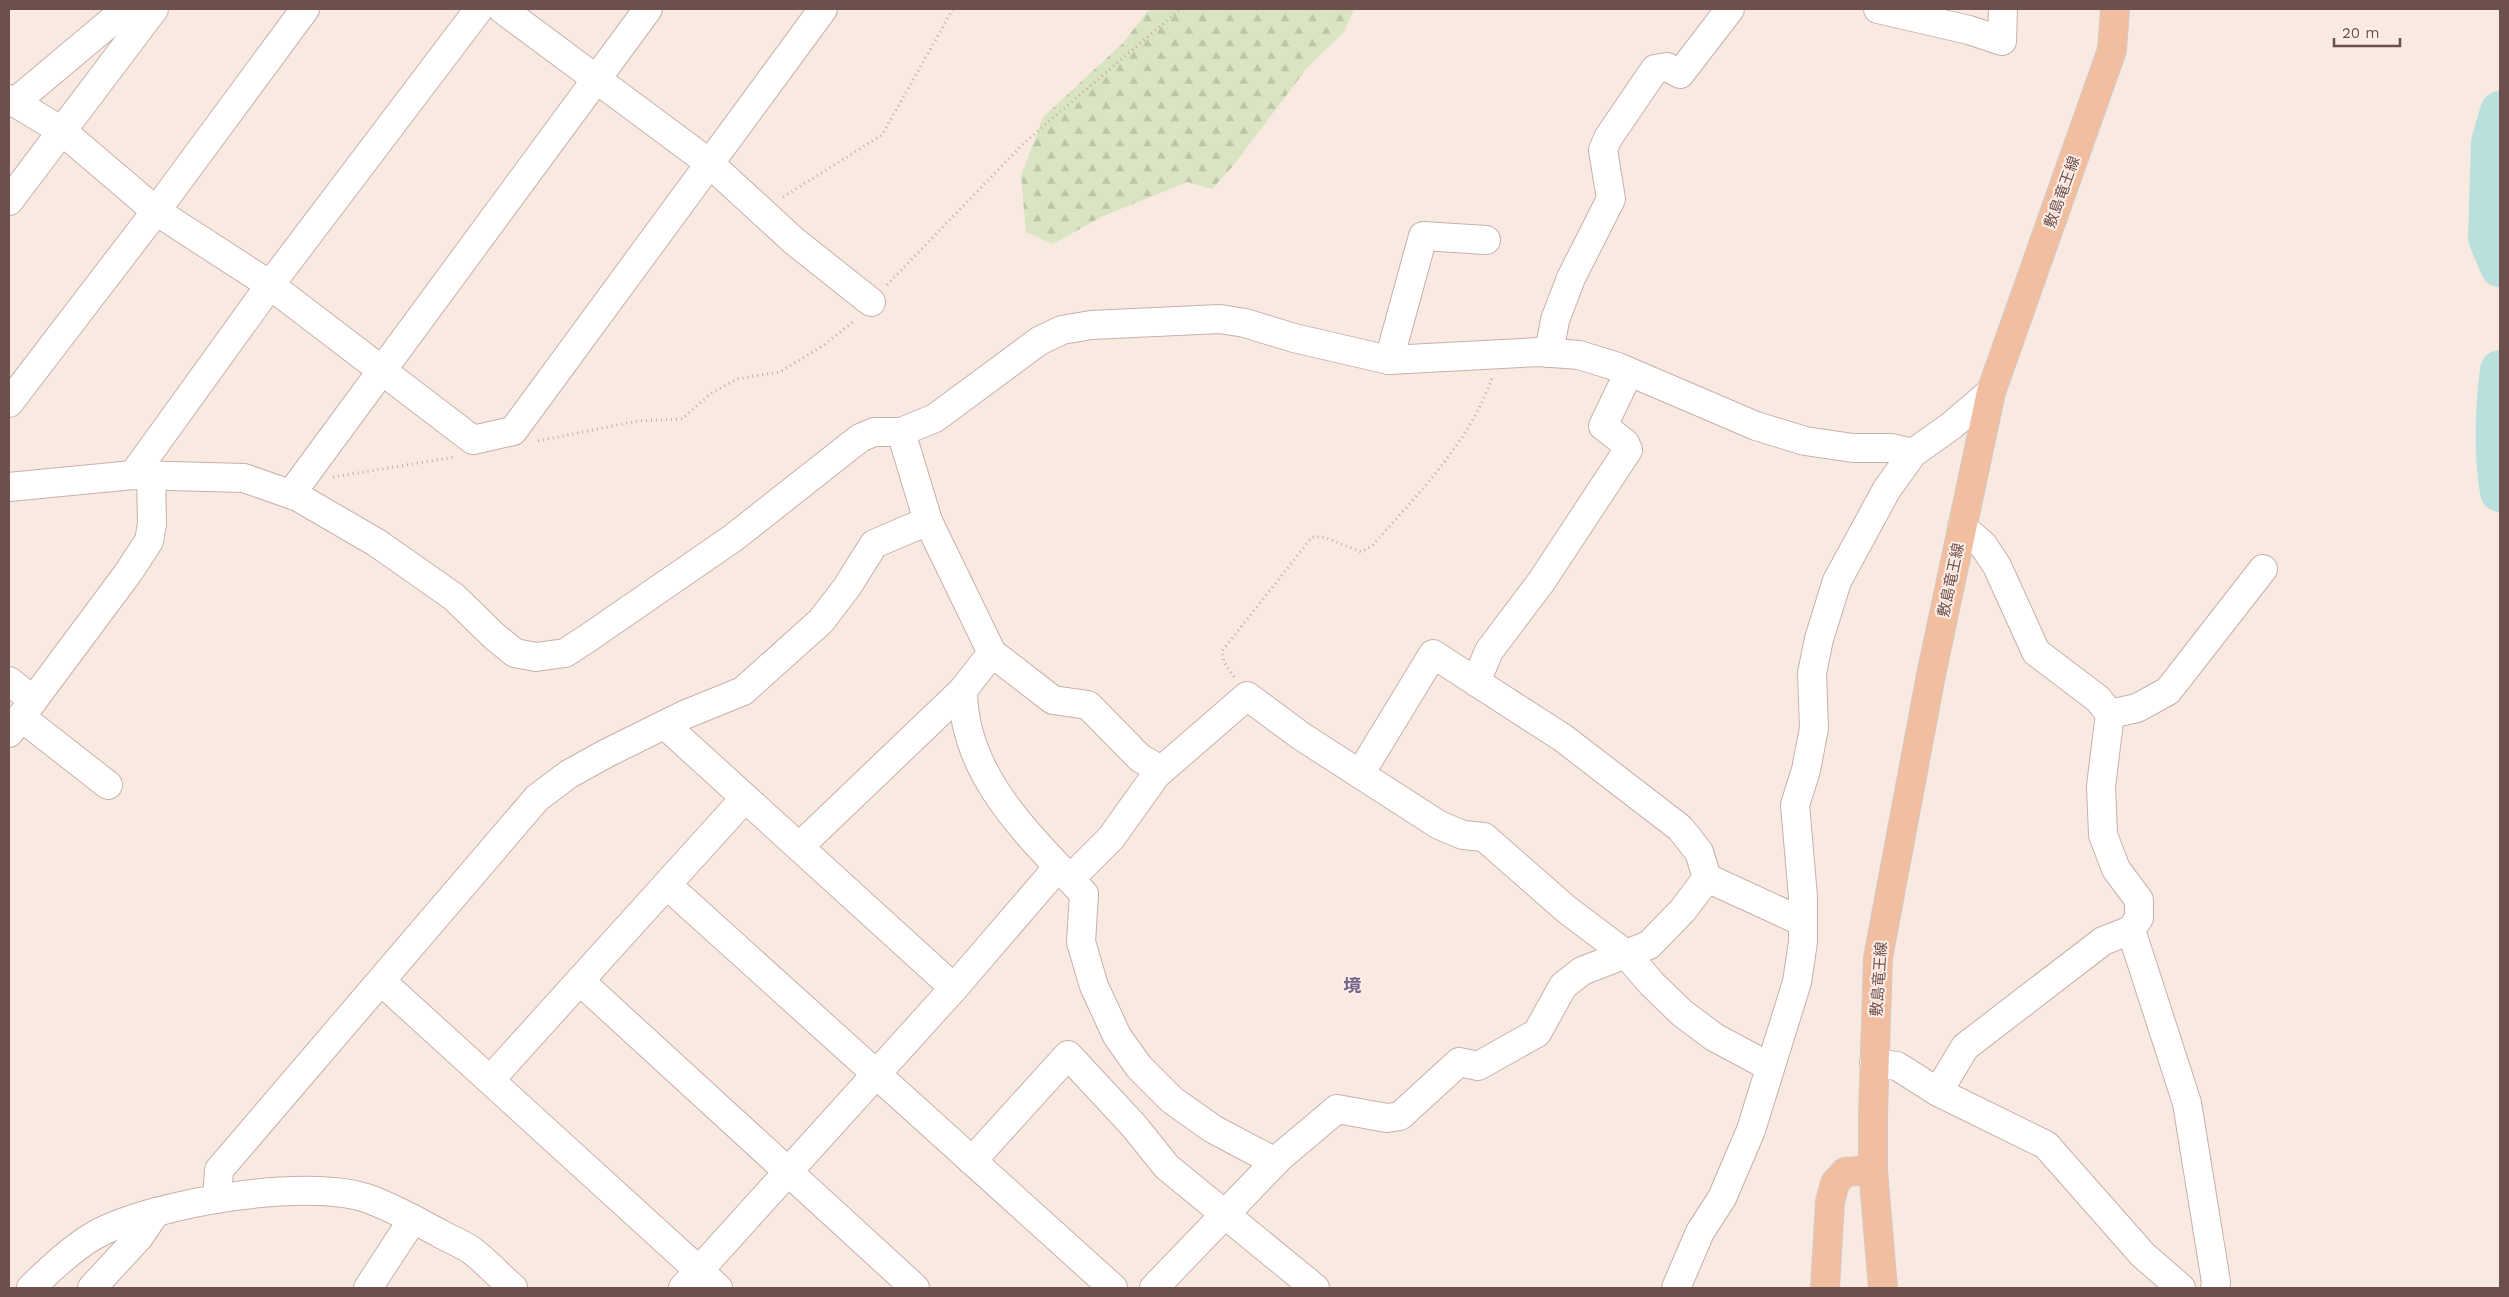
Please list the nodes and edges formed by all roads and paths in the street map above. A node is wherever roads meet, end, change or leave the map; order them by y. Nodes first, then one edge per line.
1 (126, 9) edge
2 (154, 9) edge
3 (305, 9) edge
4 (479, 9) edge
5 (502, 9) edge
6 (648, 9) edge
7 (823, 9) edge
8 (953, 9) edge
9 (1180, 9) edge
10 (1730, 9) edge
11 (1878, 9) edge
12 (2003, 9) edge
13 (2115, 9) edge
14 (596, 79) junction
15 (11, 101) edge
16 (62, 131) junction
17 (708, 162) junction
18 (9, 201) edge
19 (761, 210) junction
20 (156, 211) junction
21 (1486, 240) dead end
22 (270, 286) junction
23 (871, 302) junction
24 (1549, 353) junction
25 (1500, 355) junction
26 (1389, 360) junction
27 (382, 370) junction
28 (1629, 372) junction
29 (1991, 392) junction
30 (9, 403) edge
31 (901, 432) junction
32 (531, 442) dead end
33 (1913, 453) junction
34 (463, 456) dead end
35 (142, 475) junction
36 (9, 487) edge
37 (294, 489) junction
38 (928, 521) junction
39 (1962, 527) junction
40 (2263, 569) dead end
41 (992, 653) junction
42 (9, 682) edge
43 (1476, 682) junction
44 (964, 690) junction
45 (1247, 696) junction
46 (2110, 714) junction
47 (21, 717) edge
48 (664, 725) junction
49 (1161, 770) junction
50 (1360, 774) junction
51 (108, 785) dead end
52 (745, 798) junction
53 (799, 847) junction
54 (1064, 873) junction
55 (1707, 878) junction
56 (666, 885) junction
57 (1803, 922) junction
58 (2131, 930) junction
59 (1627, 954) junction
60 (381, 981) junction
61 (580, 981) junction
62 (954, 988) junction
63 (1874, 1062) junction
64 (1770, 1068) junction
65 (876, 1075) junction
66 (490, 1080) junction
67 (1938, 1092) junction
68 (972, 1161) junction
69 (1275, 1162) junction
70 (1873, 1170) junction
71 (788, 1172) junction
72 (217, 1199) junction
73 (156, 1212) junction
74 (1225, 1214) junction
75 (413, 1220) junction
76 (700, 1282) edge
77 (31, 1288) edge
78 (92, 1288) edge
79 (368, 1288) edge
80 (513, 1288) edge
81 (915, 1288) edge
82 (1113, 1288) edge
83 (1154, 1288) edge
84 (1316, 1288) edge
85 (1676, 1288) edge
86 (1825, 1288) edge
87 (1883, 1288) edge
88 (2182, 1288) edge
89 (2215, 1288) edge

1 - 15 street
2 - 16 street
3 - 20 street
4 - 22 street
5 - 14 street
6 - 14 street
7 - 17 street
8 - 19 path
9 - 23 path
10 - 24 street
11 - 12 street
13 - 29 main road, 敷島竜王線
14 - 17 street
14 - 27 street
15 - 16 street
16 - 18 street
16 - 20 street
17 - 19 street
17 - 27 street
19 - 23 street
20 - 22 street
20 - 30 street
21 - 26 street
22 - 27 street
22 - 35 street
23 - 32 path
24 - 25 street
24 - 28 street
25 - 26 street
25 - 45 path
26 - 31 street
27 - 37 street
28 - 33 street
28 - 43 street
29 - 33 street
29 - 39 main road, 敷島竜王線
31 - 37 street
31 - 38 street
33 - 57 street
34 - 37 path
35 - 36 street
35 - 37 street
35 - 47 street
38 - 41 street
38 - 48 street
39 - 46 street
39 - 63 main road, 敷島竜王線
40 - 46 street
41 - 44 street
41 - 49 street
42 - 47 street
43 - 50 street
43 - 55 street
44 - 53 street
44 - 54 street
45 - 49 street
45 - 50 street
46 - 58 street
47 - 51 street
48 - 52 street
48 - 60 street
49 - 54 street
50 - 59 street
52 - 53 street
52 - 56 street
53 - 62 street
54 - 62 street
54 - 69 street
55 - 57 street
55 - 59 street
56 - 61 street
56 - 65 street
57 - 64 street
58 - 67 street
58 - 89 street
59 - 64 street
59 - 69 street
60 - 66 street
60 - 72 street
61 - 66 street
61 - 71 street
62 - 65 street
63 - 67 street
63 - 70 main road, 敷島竜王線
64 - 85 street
65 - 68 street
65 - 71 street
66 - 76 street
67 - 88 street
68 - 74 street
68 - 82 street
69 - 74 street
70 - 86 main road
70 - 87 main road, 敷島竜王線
71 - 76 street
71 - 81 street
72 - 73 street
72 - 75 street
73 - 77 street
73 - 78 street
74 - 83 street
74 - 84 street
75 - 79 street
75 - 80 street

